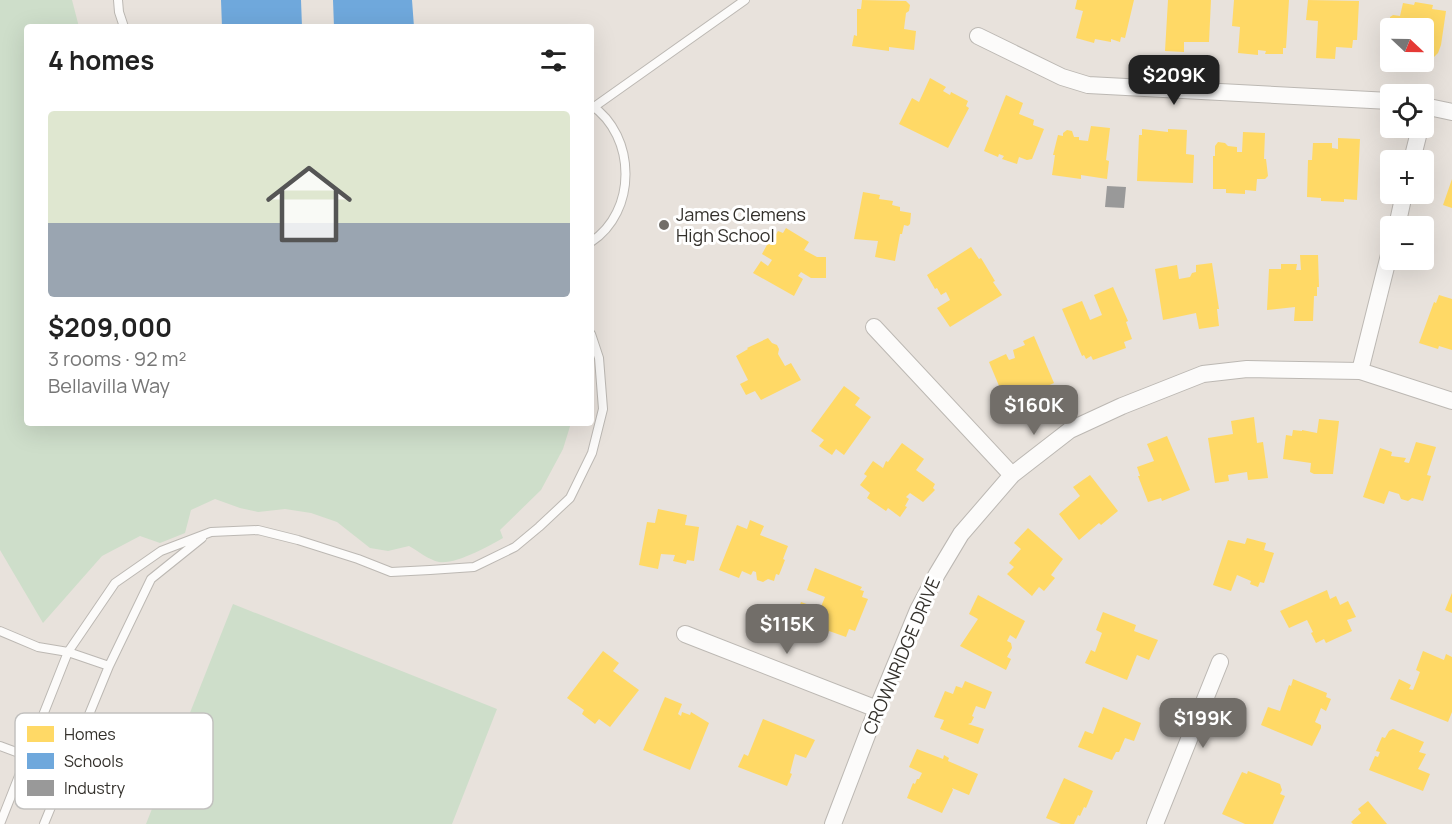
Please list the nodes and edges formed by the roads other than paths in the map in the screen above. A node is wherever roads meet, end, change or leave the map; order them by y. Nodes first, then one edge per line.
1 (118, 0) edge
2 (746, 0) edge
3 (123, 24) edge
4 (978, 36) dead end
5 (1380, 101) edge
6 (594, 105) edge
7 (594, 108) edge
8 (1434, 109) edge
9 (1452, 112) edge
10 (594, 240) edge
11 (1385, 270) edge
12 (874, 327) dead end
13 (594, 343) edge
14 (1360, 371) junction
15 (1452, 401) edge
16 (1012, 475) junction
17 (211, 532) junction
18 (0, 631) edge
19 (685, 634) dead end
20 (68, 652) junction
21 (1220, 662) dead end
22 (109, 666) junction
23 (877, 709) junction
24 (44, 713) edge
25 (90, 713) edge
26 (0, 746) edge
27 (15, 752) edge
28 (15, 786) edge
29 (50, 809) edge
30 (0, 824) edge
31 (44, 824) edge
32 (833, 824) edge
33 (1155, 824) edge

1 - 3 lane
2 - 6 lane
4 - 5 street
7 - 10 lane
8 - 9 street
11 - 14 street
12 - 16 street
13 - 17 lane
14 - 15 street, CROWNRIDGE DRIVE
14 - 16 street, CROWNRIDGE DRIVE
16 - 23 street, CROWNRIDGE DRIVE
17 - 20 lane
17 - 22 lane
18 - 20 lane
19 - 23 street
20 - 22 lane
20 - 24 lane
21 - 33 street
22 - 25 lane
23 - 32 street, CROWNRIDGE DRIVE
26 - 27 lane
28 - 30 lane
29 - 31 lane

